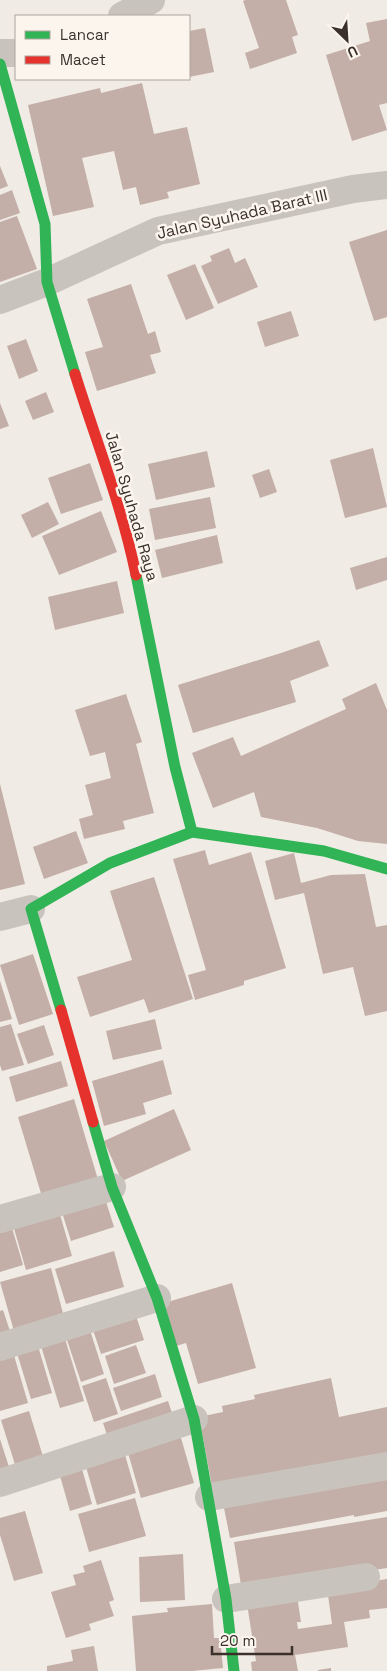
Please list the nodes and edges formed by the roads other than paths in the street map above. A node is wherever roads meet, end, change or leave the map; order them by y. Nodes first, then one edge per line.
1 (151, 0) edge
2 (124, 15) edge
3 (0, 53) edge
4 (15, 53) edge
5 (0, 64) edge
6 (4, 88) edge
7 (387, 185) edge
8 (48, 282) junction
9 (0, 300) edge
10 (192, 832) junction
11 (387, 869) edge
12 (31, 909) junction
13 (0, 918) edge
14 (112, 1187) junction
15 (0, 1219) edge
16 (157, 1298) junction
17 (0, 1347) edge
18 (194, 1419) junction
19 (387, 1466) edge
20 (0, 1483) edge
21 (209, 1497) junction
22 (366, 1577) dead end
23 (226, 1600) junction
24 (234, 1671) edge

1 - 2 street
3 - 4 street
5 - 6 street, Jalan Syuhada Raya
6 - 8 street, Jalan Syuhada Raya
7 - 8 street, Jalan Syuhada Barat III
8 - 9 street, Jalan Syuhada Barat III
8 - 10 street, Jalan Syuhada Raya
10 - 11 street
10 - 12 street
12 - 13 street
12 - 14 street
14 - 15 street
14 - 16 street
16 - 17 street
16 - 18 street
18 - 20 street
18 - 21 street
19 - 21 street
21 - 23 street
22 - 23 street
23 - 24 street

